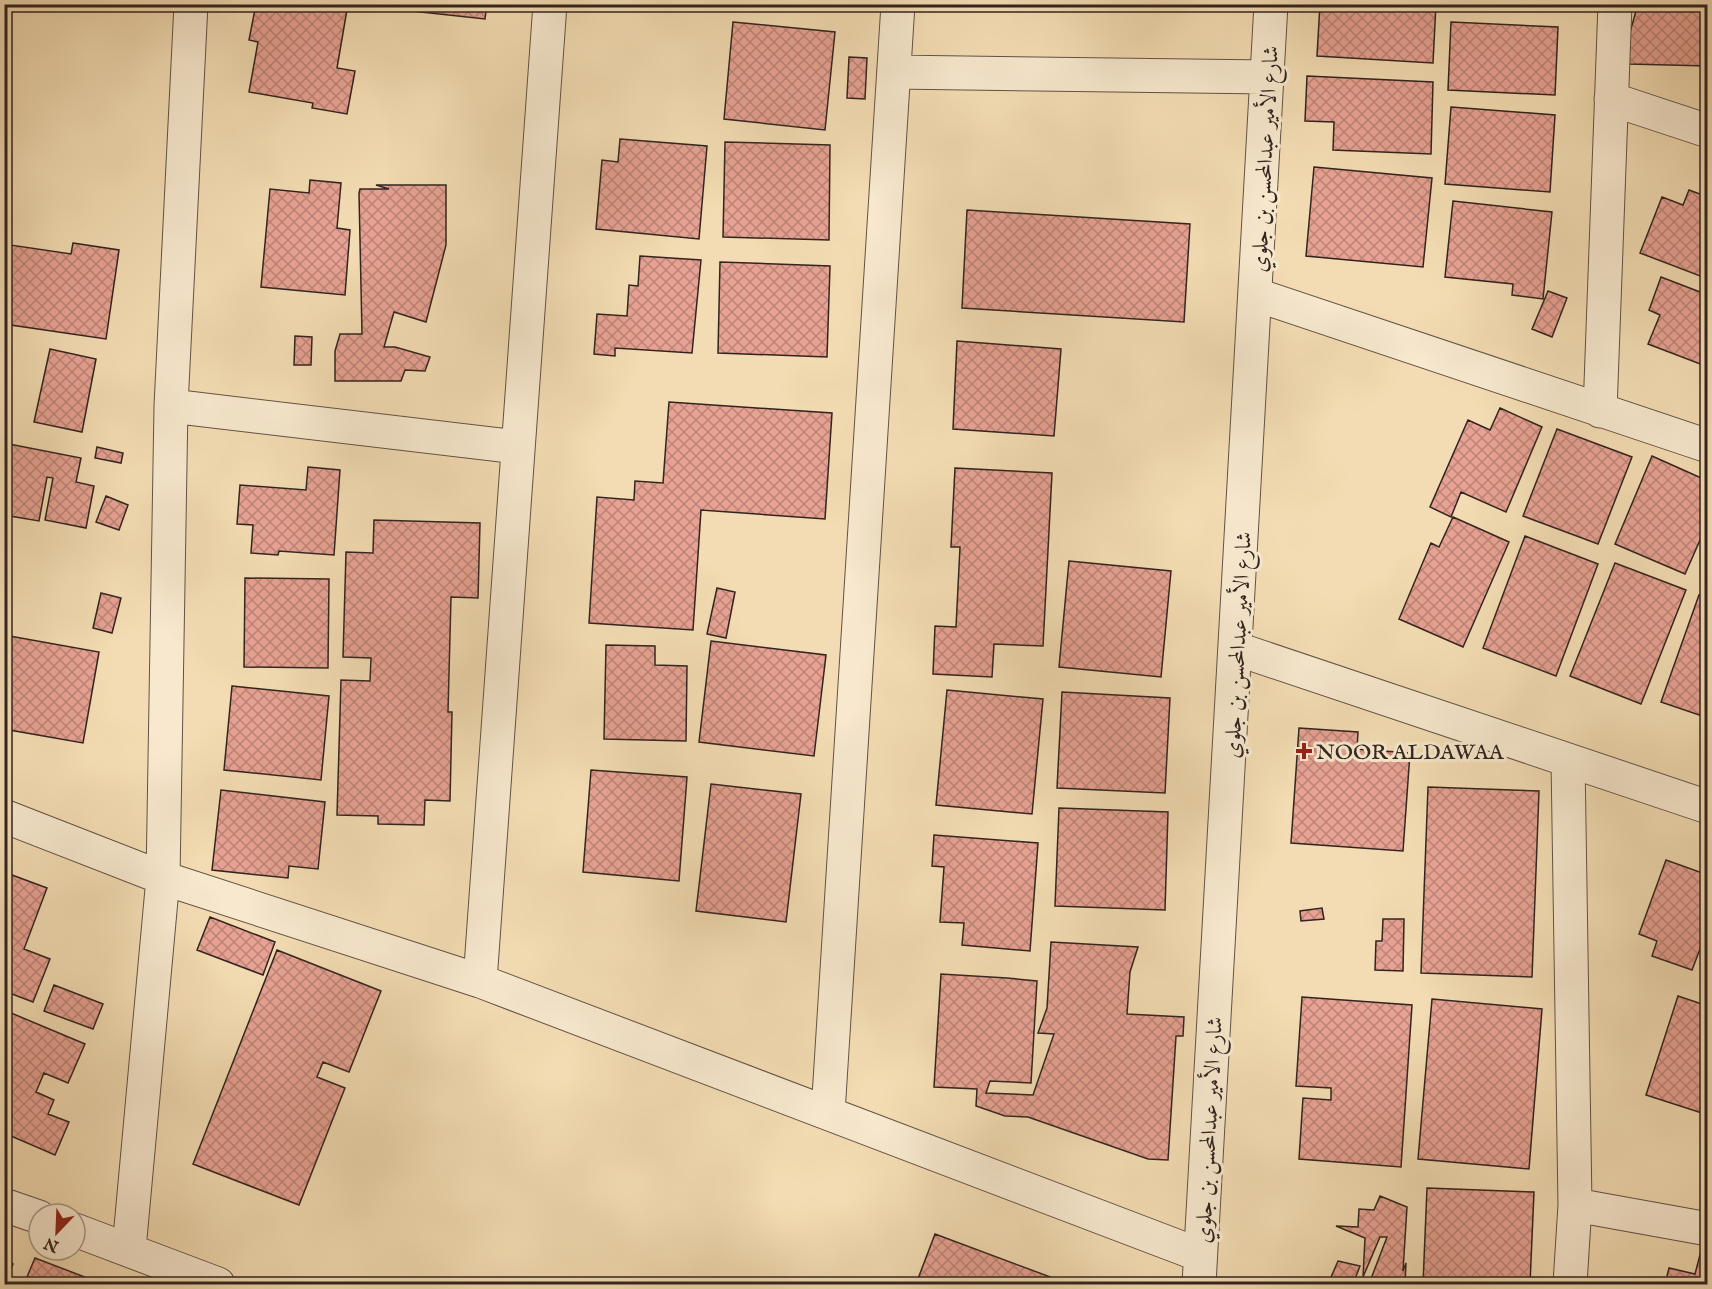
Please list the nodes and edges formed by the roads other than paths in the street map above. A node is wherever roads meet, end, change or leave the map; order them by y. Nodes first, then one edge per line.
1 (191, 4) edge
2 (550, 4) edge
3 (898, 4) edge
4 (1271, 4) edge
5 (1615, 4) edge
6 (894, 72) junction
7 (1268, 77) junction
8 (1611, 99) junction
9 (1707, 131) edge
10 (1257, 295) junction
11 (171, 406) junction
12 (1600, 411) junction
13 (1707, 446) edge
14 (518, 447) junction
15 (1237, 650) junction
16 (1568, 760) junction
17 (1707, 807) edge
18 (4, 816) edge
19 (163, 878) junction
20 (480, 981) junction
21 (828, 1113) junction
22 (4, 1205) edge
23 (1575, 1205) junction
24 (27, 1213) edge
25 (1707, 1229) edge
26 (87, 1234) edge
27 (129, 1249) junction
28 (1200, 1270) edge
29 (218, 1284) edge
30 (1570, 1284) edge

1 - 11 street
2 - 14 street
3 - 6 street
4 - 7 street, شارع الأمير عبدالمحسن بن جلوي
5 - 8 street
6 - 7 street
6 - 21 street
7 - 10 street, شارع الأمير عبدالمحسن بن جلوي
8 - 9 street
8 - 12 street
10 - 12 street
10 - 15 street, شارع الأمير عبدالمحسن بن جلوي
11 - 14 street
11 - 19 street
12 - 13 street
14 - 20 street
15 - 16 street
15 - 28 street, شارع الأمير عبدالمحسن بن جلوي
16 - 17 street
16 - 23 street
18 - 19 street
19 - 20 street
19 - 27 street
20 - 21 street
21 - 28 street
22 - 24 street
23 - 25 street
23 - 30 street
26 - 27 street
27 - 29 street

